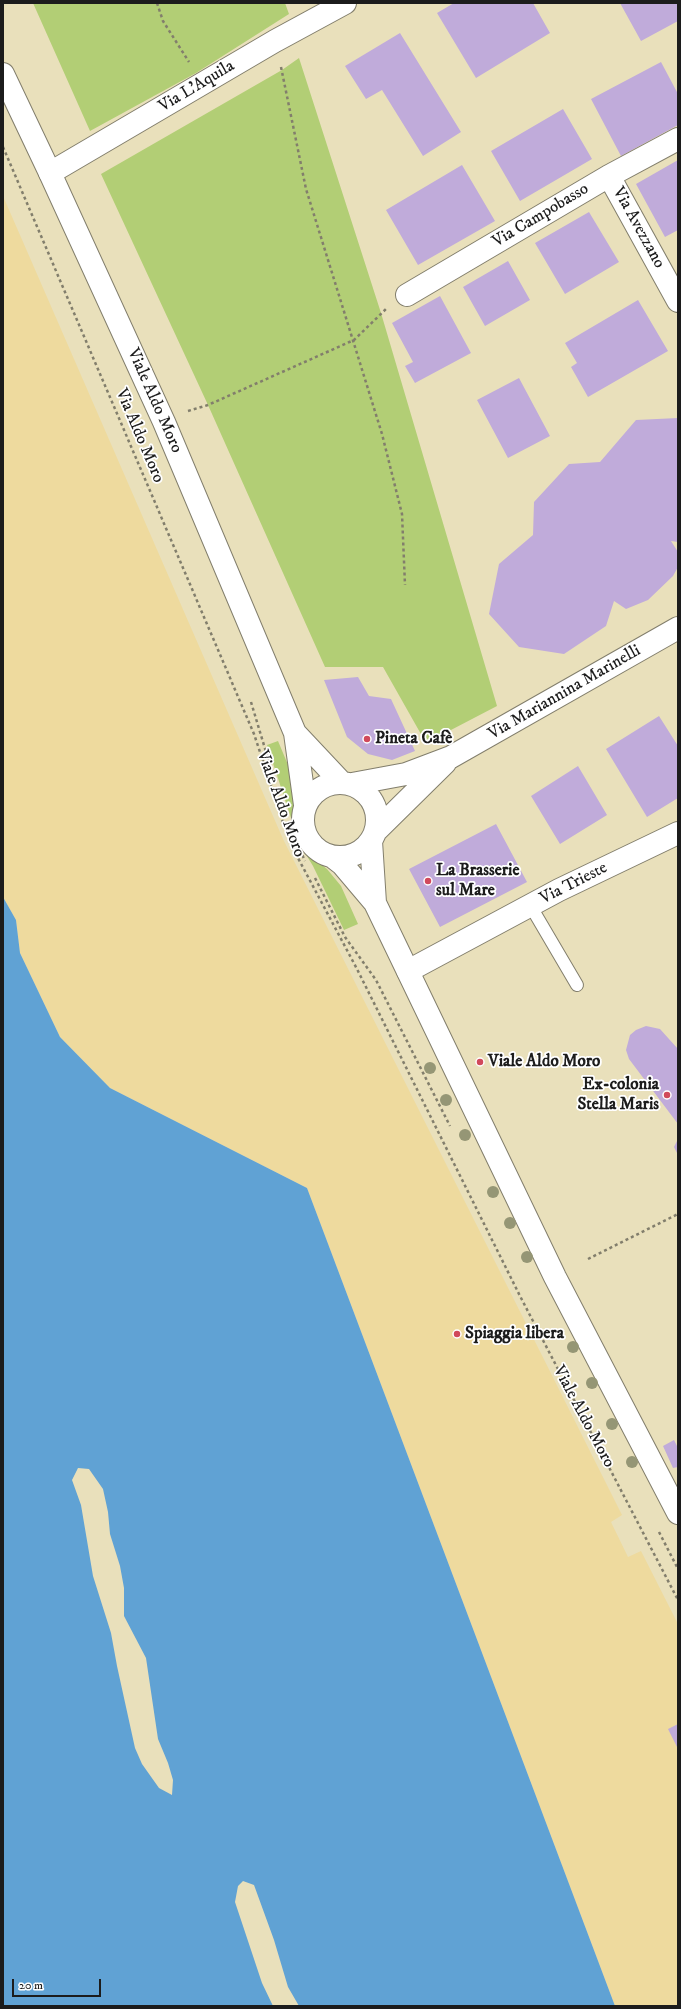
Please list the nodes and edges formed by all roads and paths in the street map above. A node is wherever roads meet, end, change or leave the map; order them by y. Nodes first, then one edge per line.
1 (157, 3) edge
2 (344, 3) edge
3 (310, 11) edge
4 (275, 41) junction
5 (3, 74) edge
6 (200, 86) junction
7 (678, 139) edge
8 (3, 147) edge
9 (50, 173) junction
10 (609, 176) junction
11 (407, 295) joint
12 (678, 301) edge
13 (354, 340) junction
14 (182, 414) dead end
15 (404, 584) dead end
16 (678, 628) edge
17 (249, 696) dead end
18 (295, 733) junction
19 (254, 734) joint
20 (451, 757) junction
21 (272, 774) dead end
22 (347, 784) junction
23 (305, 805) junction
24 (278, 807) dead end
25 (280, 815) dead end
26 (290, 826) dead end
27 (678, 833) edge
28 (373, 836) junction
29 (333, 857) junction
30 (306, 863) dead end
31 (312, 873) dead end
32 (375, 903) junction
33 (530, 905) junction
34 (408, 971) junction
35 (376, 980) dead end
36 (577, 984) dead end
37 (678, 1214) edge
38 (588, 1259) dead end
39 (678, 1513) edge
40 (678, 1600) edge

1 - 6 path
2 - 3 street, Via L'Aquila
3 - 4 street, Via L'Aquila
4 - 6 street, Via L'Aquila
4 - 13 path
5 - 9 street, Viale Aldo Moro
6 - 9 street, Via L'Aquila
7 - 10 street, Via Campobasso
8 - 19 path, Via Aldo Moro
9 - 18 street, Viale Aldo Moro
10 - 11 street, Via Campobasso
10 - 12 street, Via Avezzano
11 - 13 path
13 - 14 path
13 - 15 path
16 - 20 street, Via Mariannina Marinelli
17 - 21 path, Viale Aldo Moro
18 - 22 street, Viale Aldo Moro
18 - 23 street, Viale Aldo Moro
19 - 24 path, Viale Aldo Moro
20 - 22 street, Via Mariannina Marinelli
20 - 28 street, Via Mariannina Marinelli
22 - 23 street, Viale Aldo Moro
22 - 28 street, Viale Aldo Moro
23 - 29 street, Viale Aldo Moro
25 - 40 path, Viale Aldo Moro
26 - 30 path, Viale Aldo Moro
27 - 33 street, Via Trieste
28 - 29 street, Viale Aldo Moro
28 - 32 street, Viale Aldo Moro
29 - 32 street, Viale Aldo Moro
31 - 35 path, Viale Aldo Moro
32 - 34 street, Viale Aldo Moro
33 - 34 street, Via Trieste
33 - 36 lane
34 - 39 street, Viale Aldo Moro
37 - 38 path

